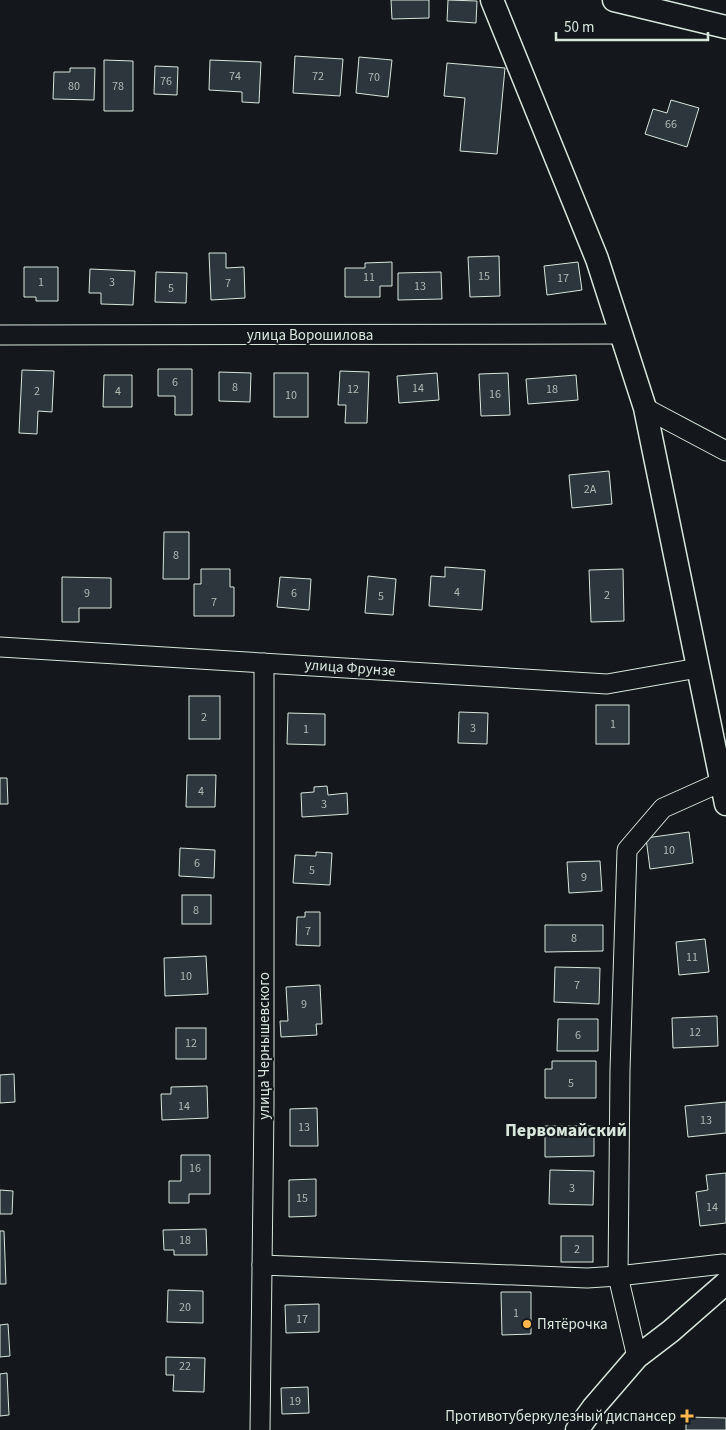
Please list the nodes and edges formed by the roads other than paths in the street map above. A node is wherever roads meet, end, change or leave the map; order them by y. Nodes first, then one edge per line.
1 (492, 0) edge
2 (614, 0) edge
3 (726, 27) edge
4 (620, 334) junction
5 (0, 335) edge
6 (645, 408) junction
7 (726, 451) edge
8 (0, 647) edge
9 (264, 663) junction
10 (698, 668) junction
11 (722, 782) junction
12 (726, 804) edge
13 (262, 1265) junction
14 (726, 1268) edge
15 (618, 1276) junction
16 (726, 1283) edge
17 (637, 1356) junction
18 (260, 1430) edge
19 (577, 1430) edge

1 - 4 street
2 - 3 street
4 - 5 street, улица Ворошилова
4 - 6 street
6 - 7 street
6 - 10 street
8 - 9 street, улица Фрунзе
9 - 10 street, улица Фрунзе
9 - 13 street, улица Чернышевского
10 - 11 street
11 - 12 street
11 - 15 street
13 - 15 street
13 - 18 street, улица Чернышевского
14 - 15 street
15 - 17 street
16 - 17 street
17 - 19 street

